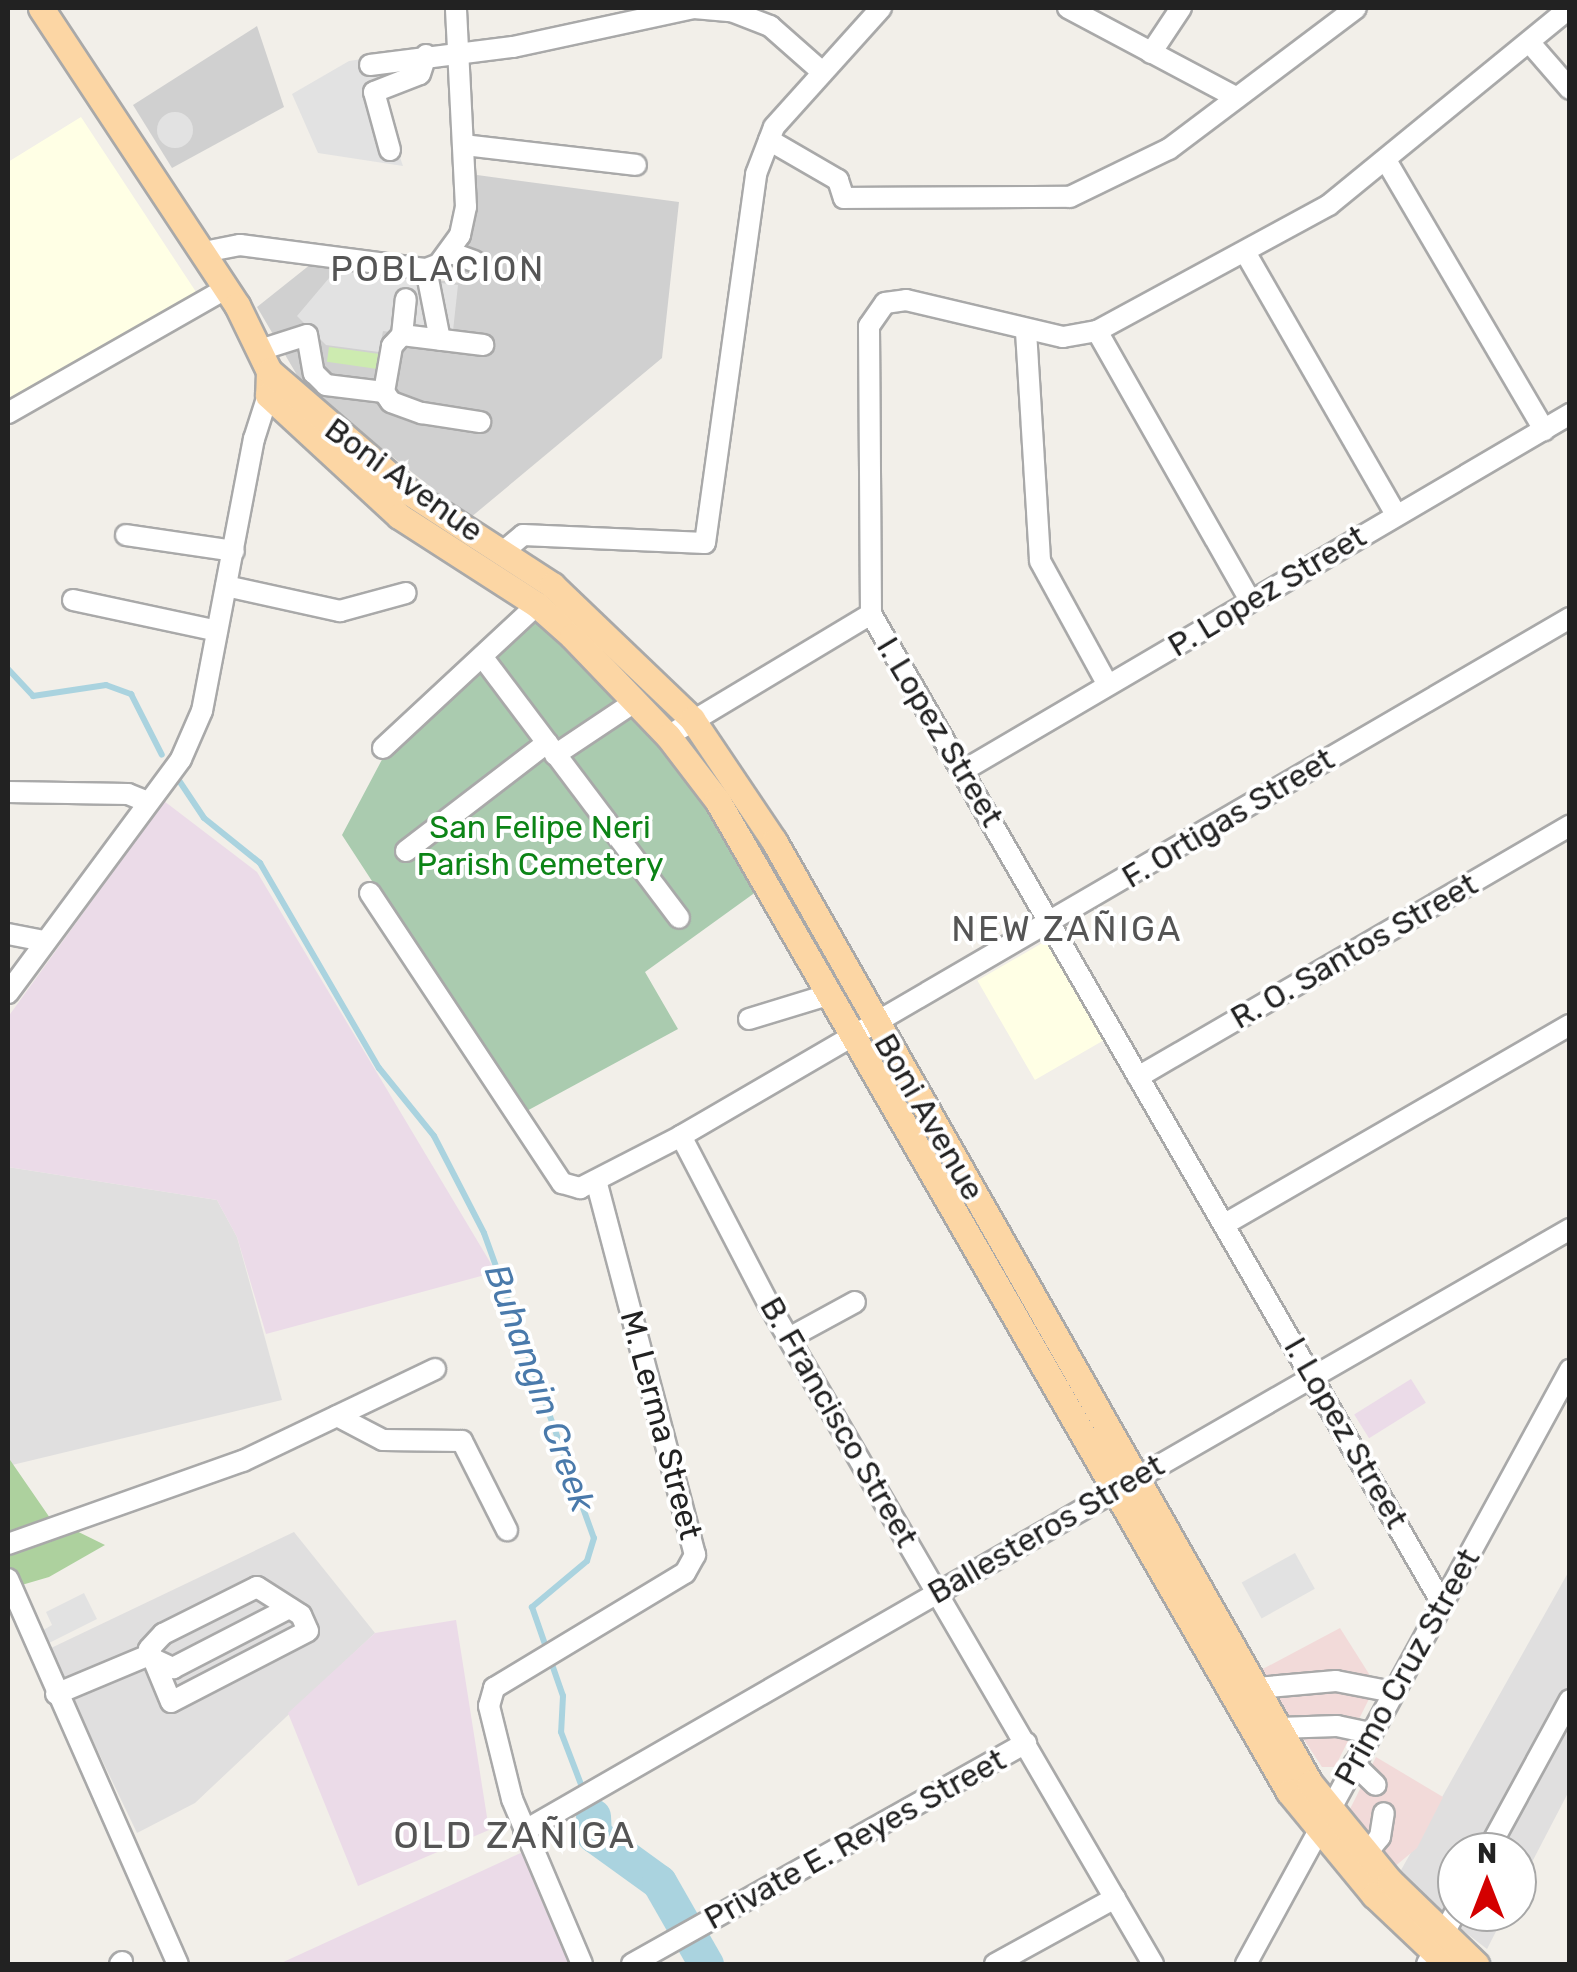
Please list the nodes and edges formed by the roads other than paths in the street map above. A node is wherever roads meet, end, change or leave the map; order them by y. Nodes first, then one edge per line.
1 (41, 8) edge
2 (456, 8) edge
3 (852, 8) edge
4 (1068, 8) edge
5 (1181, 8) edge
6 (1356, 8) edge
7 (1570, 8) edge
8 (876, 13) edge
9 (1530, 43) junction
10 (460, 50) junction
11 (1151, 52) junction
12 (426, 55) junction
13 (370, 64) dead end
14 (822, 70) junction
15 (1570, 89) edge
16 (1237, 98) junction
17 (770, 140) junction
18 (464, 145) junction
19 (390, 150) dead end
20 (1387, 162) junction
21 (636, 165) dead end
22 (204, 252) junction
23 (449, 252) junction
24 (1245, 252) junction
25 (474, 261) dead end
26 (426, 269) junction
27 (227, 288) junction
28 (406, 299) dead end
29 (1097, 330) junction
30 (1026, 331) junction
31 (402, 335) junction
32 (440, 340) junction
33 (483, 346) dead end
34 (271, 375) junction
35 (384, 392) junction
36 (8, 413) edge
37 (1570, 414) edge
38 (480, 422) dead end
39 (1544, 430) junction
40 (1396, 515) junction
41 (126, 534) dead end
42 (234, 551) junction
43 (504, 551) junction
44 (226, 586) junction
45 (406, 593) dead end
46 (73, 600) dead end
47 (1250, 600) junction
48 (536, 605) junction
49 (871, 614) junction
50 (1570, 618) edge
51 (216, 631) junction
52 (484, 658) junction
53 (1108, 684) junction
54 (636, 701) junction
55 (692, 719) junction
56 (668, 736) junction
57 (383, 748) dead end
58 (551, 749) junction
59 (966, 769) junction
60 (8, 792) edge
61 (148, 802) junction
62 (1570, 826) edge
63 (406, 851) dead end
64 (370, 893) dead end
65 (678, 918) dead end
66 (1049, 923) junction
67 (8, 934) edge
68 (44, 941) junction
69 (8, 992) edge
70 (831, 994) junction
71 (749, 1019) dead end
72 (1570, 1025) edge
73 (865, 1029) junction
74 (1138, 1077) junction
75 (681, 1136) junction
76 (596, 1181) junction
77 (1225, 1224) junction
78 (1570, 1228) edge
79 (855, 1302) dead end
80 (788, 1338) junction
81 (435, 1369) dead end
82 (1570, 1370) edge
83 (1315, 1377) junction
84 (337, 1416) junction
85 (1128, 1483) junction
86 (507, 1530) dead end
87 (8, 1544) edge
88 (8, 1579) edge
89 (937, 1591) junction
90 (1442, 1603) junction
91 (289, 1608) junction
92 (15, 1617) edge
93 (147, 1656) junction
94 (1256, 1688) junction
95 (1394, 1692) junction
96 (56, 1694) junction
97 (1570, 1700) edge
98 (1279, 1728) junction
99 (1371, 1733) junction
100 (1026, 1744) junction
101 (1354, 1764) junction
102 (1376, 1784) dead end
103 (1384, 1813) dead end
104 (1324, 1819) junction
105 (524, 1831) junction
106 (1499, 1832) edge
107 (1366, 1854) junction
108 (1115, 1898) junction
109 (1437, 1954) edge
110 (178, 1964) edge
111 (582, 1964) edge
112 (632, 1964) edge
113 (995, 1964) edge
114 (1153, 1964) edge
115 (1246, 1964) edge
116 (1476, 1964) edge

1 - 22 main road
2 - 10 street
3 - 8 street
4 - 11 street
5 - 11 street
6 - 16 street
7 - 9 street, I. Lopez Street
8 - 14 street
9 - 15 street
9 - 20 street, I. Lopez Street
10 - 12 street
10 - 14 street
10 - 18 street
11 - 16 street
12 - 13 street
12 - 19 street
14 - 17 street
16 - 17 street
17 - 43 street
18 - 21 street
18 - 23 street
20 - 24 street, I. Lopez Street
20 - 39 street
22 - 26 street
22 - 27 main road
23 - 25 street
23 - 26 street
24 - 29 street, I. Lopez Street
24 - 40 street
26 - 32 street
27 - 34 main road
27 - 36 street
28 - 31 street
29 - 30 street, I. Lopez Street
29 - 47 street
30 - 49 street, I. Lopez Street
30 - 53 street
31 - 32 street
31 - 35 street
32 - 33 street
34 - 35 street
34 - 42 street
34 - 43 main road, Boni Avenue
34 - 48 main road, Boni Avenue
35 - 38 street
37 - 39 street, P. Lopez Street
39 - 40 street, P. Lopez Street
40 - 47 street, P. Lopez Street
41 - 42 street
42 - 44 street
43 - 55 main road, Boni Avenue
44 - 45 street
44 - 51 street
46 - 51 street
47 - 53 street, P. Lopez Street
48 - 52 street
48 - 54 main road, Boni Avenue
49 - 55 street
49 - 59 street, I. Lopez Street
50 - 66 street, F. Ortigas Street
51 - 61 street
52 - 57 street
52 - 58 street
53 - 59 street, P. Lopez Street
54 - 56 main road, Boni Avenue
54 - 58 street
55 - 56 street
55 - 73 main road, Boni Avenue
56 - 70 main road, Boni Avenue
58 - 63 street
58 - 65 street
59 - 66 street, I. Lopez Street
60 - 61 street
61 - 68 street
62 - 74 street, R. O. Santos Street
64 - 76 street, F. Ortigas Street
66 - 73 street, F. Ortigas Street
66 - 74 street, I. Lopez Street
67 - 68 street
68 - 69 street
70 - 71 street
70 - 73 main road, Boni Avenue
72 - 77 street
73 - 75 street, F. Ortigas Street
73 - 85 main road, Boni Avenue
74 - 77 street, I. Lopez Street
75 - 76 street, F. Ortigas Street
75 - 80 street, B. Francisco Street
76 - 105 street, M. Lerma Street
77 - 83 street, I. Lopez Street
78 - 83 street, Ballesteros Street
79 - 80 street
80 - 89 street, B. Francisco Street
81 - 84 street
82 - 90 street, Primo Cruz Street
83 - 85 street, Ballesteros Street
83 - 90 street, I. Lopez Street
84 - 86 street
84 - 87 street
85 - 89 street, Ballesteros Street
85 - 94 main road, Boni Avenue
85 - 104 main road, Boni Avenue
88 - 92 street
89 - 100 street, B. Francisco Street
89 - 105 street, Ballesteros Street
90 - 95 street, Primo Cruz Street
91 - 93 street
91 - 93 street
91 - 93 street
92 - 96 street
93 - 96 street
94 - 95 street
94 - 98 main road, Boni Avenue
95 - 99 street, Primo Cruz Street
96 - 110 street
97 - 106 street
98 - 99 street
98 - 104 main road, Boni Avenue
99 - 101 street, Primo Cruz Street
100 - 108 street, B. Francisco Street
100 - 112 street, Private E. Reyes Street
101 - 102 street
101 - 104 street, Primo Cruz Street
103 - 107 street
104 - 107 main road, Boni Avenue
104 - 109 main road, Boni Avenue
104 - 115 street, Primo Cruz Street
105 - 111 street, M. Lerma Street
107 - 109 main road, Boni Avenue
108 - 113 street
108 - 114 street, B. Francisco Street
109 - 116 main road, Boni Avenue

